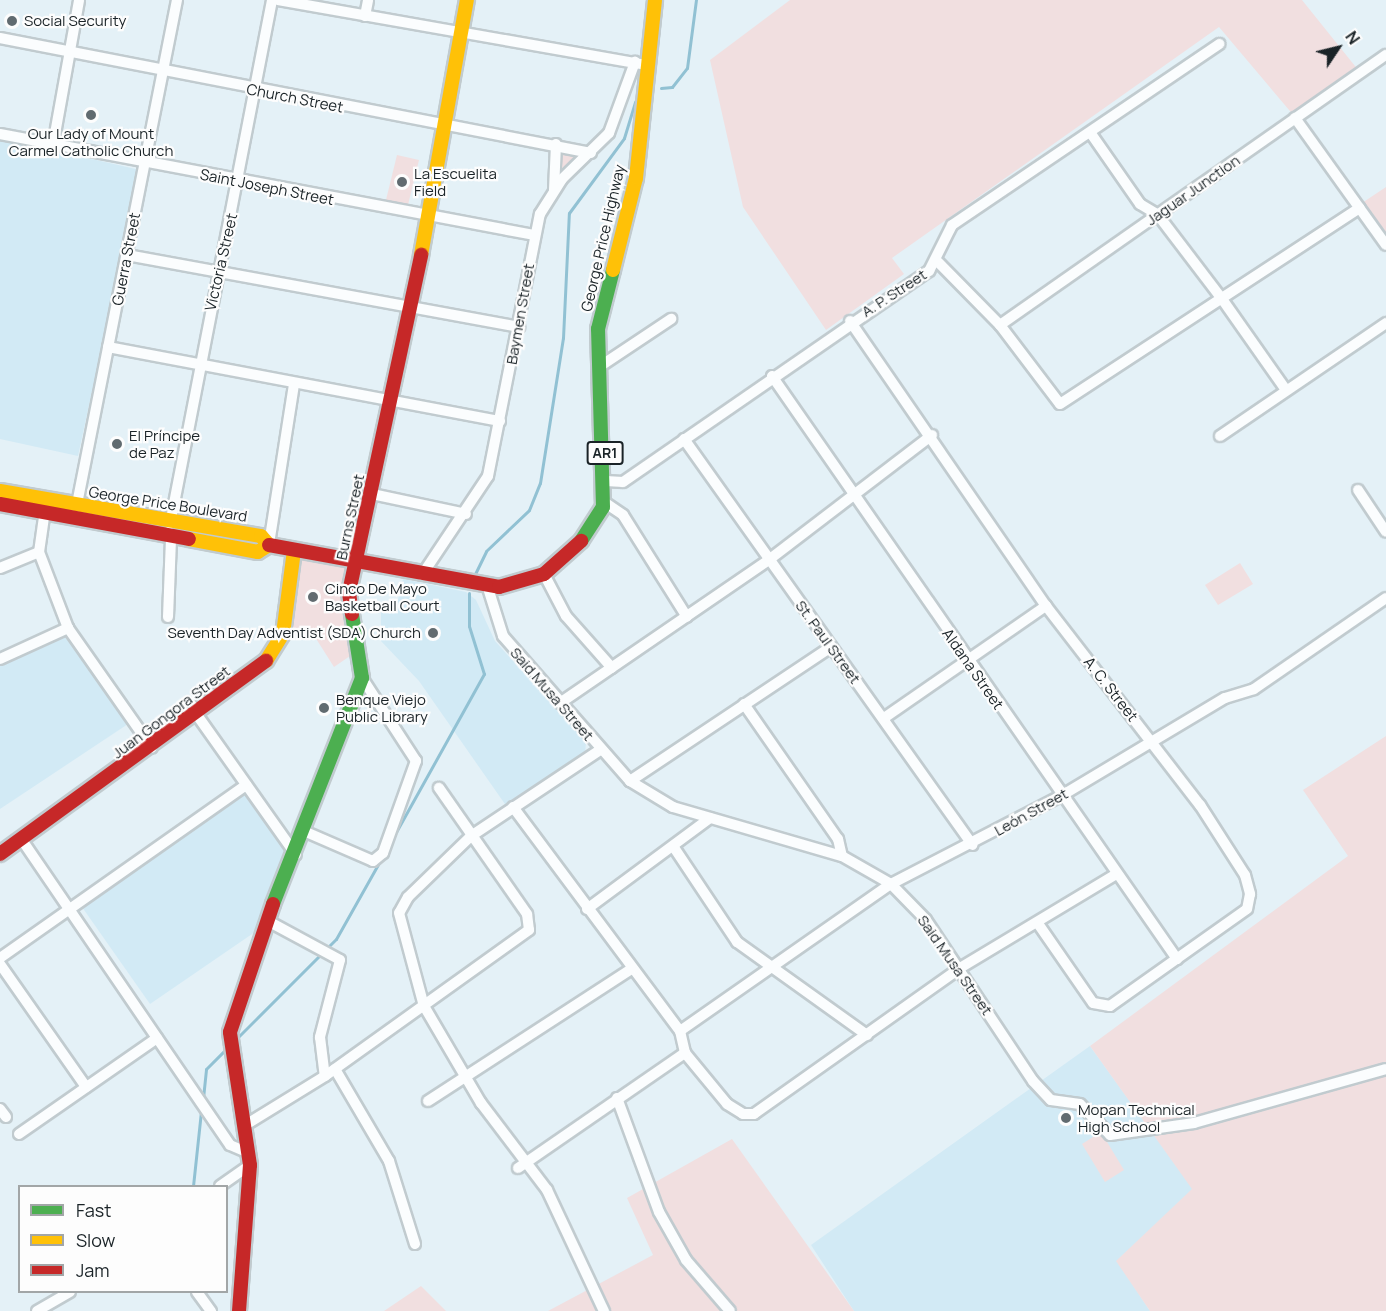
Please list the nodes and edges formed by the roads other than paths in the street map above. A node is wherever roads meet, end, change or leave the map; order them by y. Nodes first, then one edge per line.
1 (79, 0) edge
2 (177, 0) edge
3 (272, 0) edge
4 (278, 0) edge
5 (368, 0) edge
6 (467, 0) edge
7 (655, 0) edge
8 (365, 16) junction
9 (463, 34) junction
10 (0, 38) edge
11 (1219, 44) dead end
12 (69, 51) junction
13 (1386, 55) edge
14 (634, 62) junction
15 (650, 66) junction
16 (163, 73) junction
17 (254, 90) junction
18 (1295, 118) junction
19 (444, 126) junction
20 (0, 134) edge
21 (1092, 135) junction
22 (556, 144) junction
23 (53, 145) junction
24 (591, 153) junction
25 (145, 163) junction
26 (239, 182) junction
27 (554, 190) junction
28 (1360, 208) junction
29 (1158, 215) junction
30 (429, 218) junction
31 (534, 235) junction
32 (1386, 245) edge
33 (127, 255) junction
34 (938, 262) junction
35 (217, 272) junction
36 (1222, 299) junction
37 (407, 309) junction
38 (671, 319) dead end
39 (850, 321) junction
40 (1386, 323) edge
41 (1000, 326) junction
42 (519, 327) junction
43 (108, 347) junction
44 (199, 365) junction
45 (597, 368) junction
46 (772, 376) junction
47 (294, 385) junction
48 (1286, 390) junction
49 (390, 403) junction
50 (500, 420) junction
51 (932, 435) junction
52 (1220, 436) dead end
53 (684, 438) junction
54 (606, 481) junction
55 (1358, 490) dead end
56 (0, 491) edge
57 (372, 494) junction
58 (852, 496) junction
59 (604, 502) junction
60 (0, 504) edge
61 (46, 506) junction
62 (75, 512) junction
63 (466, 514) junction
64 (171, 531) junction
65 (1386, 532) edge
66 (268, 545) junction
67 (294, 551) junction
68 (39, 552) junction
69 (770, 559) junction
70 (357, 565) junction
71 (0, 568) edge
72 (544, 574) junction
73 (422, 576) junction
74 (488, 588) junction
75 (1386, 598) edge
76 (1046, 606) junction
77 (168, 617) dead end
78 (687, 617) junction
79 (68, 627) junction
80 (831, 647) junction
81 (0, 659) edge
82 (969, 663) junction
83 (612, 668) junction
84 (362, 678) junction
85 (560, 703) junction
86 (744, 704) junction
87 (197, 715) junction
88 (884, 718) junction
89 (1151, 741) junction
90 (152, 748) junction
91 (600, 750) junction
92 (630, 781) junction
93 (246, 785) junction
94 (439, 788) dead end
95 (1061, 796) junction
96 (513, 807) junction
97 (710, 818) junction
98 (306, 832) junction
99 (471, 836) junction
100 (22, 840) junction
101 (973, 845) junction
102 (675, 849) junction
103 (0, 854) edge
104 (296, 855) junction
105 (842, 856) junction
106 (1115, 875) junction
107 (891, 884) junction
108 (67, 907) junction
109 (587, 909) junction
110 (266, 920) junction
111 (1039, 925) junction
112 (0, 958) edge
113 (1178, 959) junction
114 (0, 964) edge
115 (776, 968) junction
116 (960, 968) junction
117 (631, 969) junction
118 (424, 1006) junction
119 (680, 1031) junction
120 (867, 1035) junction
121 (157, 1038) junction
122 (685, 1053) junction
123 (335, 1069) junction
124 (1386, 1069) edge
125 (325, 1076) junction
126 (467, 1076) junction
127 (86, 1087) junction
128 (617, 1098) junction
129 (428, 1101) dead end
130 (247, 1124) junction
131 (19, 1134) dead end
132 (249, 1159) junction
133 (528, 1160) junction
134 (518, 1168) dead end
135 (221, 1185) edge
136 (415, 1244) dead end
137 (68, 1293) edge
138 (198, 1293) edge
139 (38, 1311) edge
140 (211, 1311) edge
141 (239, 1311) edge
142 (604, 1311) edge
143 (730, 1311) edge

1 - 12 street
2 - 16 street, Guerra Street
3 - 17 street, Victoria Street
4 - 8 street
5 - 8 street
6 - 9 main road, Burns Street
7 - 15 main road, George Price Highway / AR1
8 - 9 street
9 - 14 street
9 - 19 main road, Burns Street
10 - 12 street, Church Street
11 - 21 street, A. P. Street
12 - 16 street, Church Street
12 - 23 street
13 - 18 street, Jaguar Junction
14 - 15 street
14 - 24 street, Baymen Street
15 - 45 main road, George Price Highway / AR1
16 - 17 street, Church Street
16 - 25 street, Guerra Street
17 - 19 street, Church Street
17 - 26 street, Victoria Street
18 - 28 street
18 - 29 street, Jaguar Junction
19 - 22 street, Church Street
19 - 30 main road, Burns Street
20 - 23 street, Saint Joseph Street
21 - 29 street
21 - 34 street, A. P. Street
22 - 24 street, Church Street
22 - 27 street
23 - 25 street, Saint Joseph Street
24 - 27 street, Baymen Street
25 - 26 street, Saint Joseph Street
25 - 33 street, Guerra Street
26 - 30 street, Saint Joseph Street
26 - 35 street, Victoria Street
27 - 31 street, Baymen Street
28 - 32 street
28 - 36 street
29 - 36 street
29 - 41 street, Jaguar Junction
30 - 31 street, Saint Joseph Street
30 - 37 main road, Burns Street
31 - 42 street, Baymen Street
33 - 35 street
33 - 43 street, Guerra Street
34 - 39 street, A. P. Street
34 - 41 street
35 - 37 street
35 - 44 street, Victoria Street
36 - 41 street
36 - 48 street
37 - 42 street
37 - 49 main road, Burns Street
38 - 45 street
39 - 46 street, A. P. Street
39 - 51 street, A. C. Street
40 - 48 street
42 - 50 street, Baymen Street
43 - 44 street
43 - 62 street, Guerra Street
44 - 47 street
44 - 64 street, Victoria Street
45 - 54 main road, George Price Highway / AR1
46 - 53 street, A. P. Street
46 - 58 street, Aldana Street
47 - 49 street
47 - 66 street
48 - 52 street
49 - 50 street
49 - 57 main road, Burns Street
50 - 63 street, Baymen Street
51 - 58 street
51 - 76 street, A. C. Street
53 - 54 street, A. P. Street
53 - 69 street, St. Paul Street
54 - 59 main road, George Price Highway / AR1
55 - 65 street
56 - 61 main road, George Price Boulevard / AR1
57 - 63 street
57 - 70 main road, Burns Street
58 - 69 street
58 - 82 street, Aldana Street
59 - 72 main road, George Price Highway / AR1
59 - 78 street
60 - 61 main road, George Price Boulevard / AR1
61 - 62 main road, George Price Boulevard / AR1
61 - 68 street
62 - 64 main road, George Price Boulevard / AR1
63 - 73 street, Baymen Street
64 - 66 main road, George Price Boulevard / AR1
64 - 77 street, Victoria Street
66 - 67 main road, George Price Highway / AR1
67 - 70 main road, George Price Highway / AR1
67 - 87 main road, Juan Gongora Street
68 - 71 street
68 - 79 street
69 - 78 street
69 - 80 street, St. Paul Street
70 - 73 main road, George Price Highway / AR1
70 - 84 main road, Burns Street
72 - 74 main road, George Price Highway / AR1
72 - 83 street
73 - 74 main road, George Price Highway / AR1
74 - 85 street, Said Musa Street
75 - 89 street, León Street
76 - 82 street
76 - 89 street, A. C. Street
78 - 83 street
79 - 81 street
79 - 90 street
80 - 86 street
80 - 88 street, St. Paul Street
82 - 88 street
82 - 95 street, Aldana Street
83 - 85 street
84 - 98 main road
84 - 98 street
85 - 91 street, Said Musa Street
86 - 92 street
86 - 105 street
87 - 90 main road, Juan Gongora Street
87 - 93 street
88 - 101 street, St. Paul Street
89 - 95 street, León Street
89 - 113 street, A. C. Street
90 - 100 main road, Juan Gongora Street
91 - 92 street, Said Musa Street
91 - 96 street
92 - 97 street, Said Musa Street
93 - 104 street
93 - 108 street
94 - 99 street
95 - 101 street, León Street
95 - 106 street, Aldana Street
96 - 99 street
96 - 109 street
97 - 102 street
97 - 105 street, Said Musa Street
98 - 104 main road
99 - 118 street
99 - 118 street
100 - 103 main road, Juan Gongora Street
100 - 108 street
101 - 107 street, León Street
102 - 109 street
102 - 115 street
104 - 110 main road
105 - 107 street, Said Musa Street
106 - 111 street
106 - 113 street, Aldana Street
107 - 115 street, León Street
107 - 116 street, Said Musa Street
108 - 112 street
108 - 121 street
109 - 117 street
110 - 125 street
110 - 130 main road
111 - 113 street, A. C. Street
111 - 116 street
114 - 127 street
115 - 119 street, León Street
115 - 120 street
116 - 120 street
116 - 124 street, Said Musa Street
117 - 119 street
117 - 126 street
118 - 123 street
118 - 126 street
119 - 122 street
120 - 122 street
121 - 127 street
121 - 132 street
122 - 128 street
123 - 125 street
123 - 136 street
125 - 130 street
126 - 129 street
126 - 133 street
127 - 131 street
128 - 133 street
128 - 143 street
130 - 132 main road
132 - 135 street
132 - 141 main road
133 - 134 street
133 - 142 street
137 - 139 street
138 - 140 street

